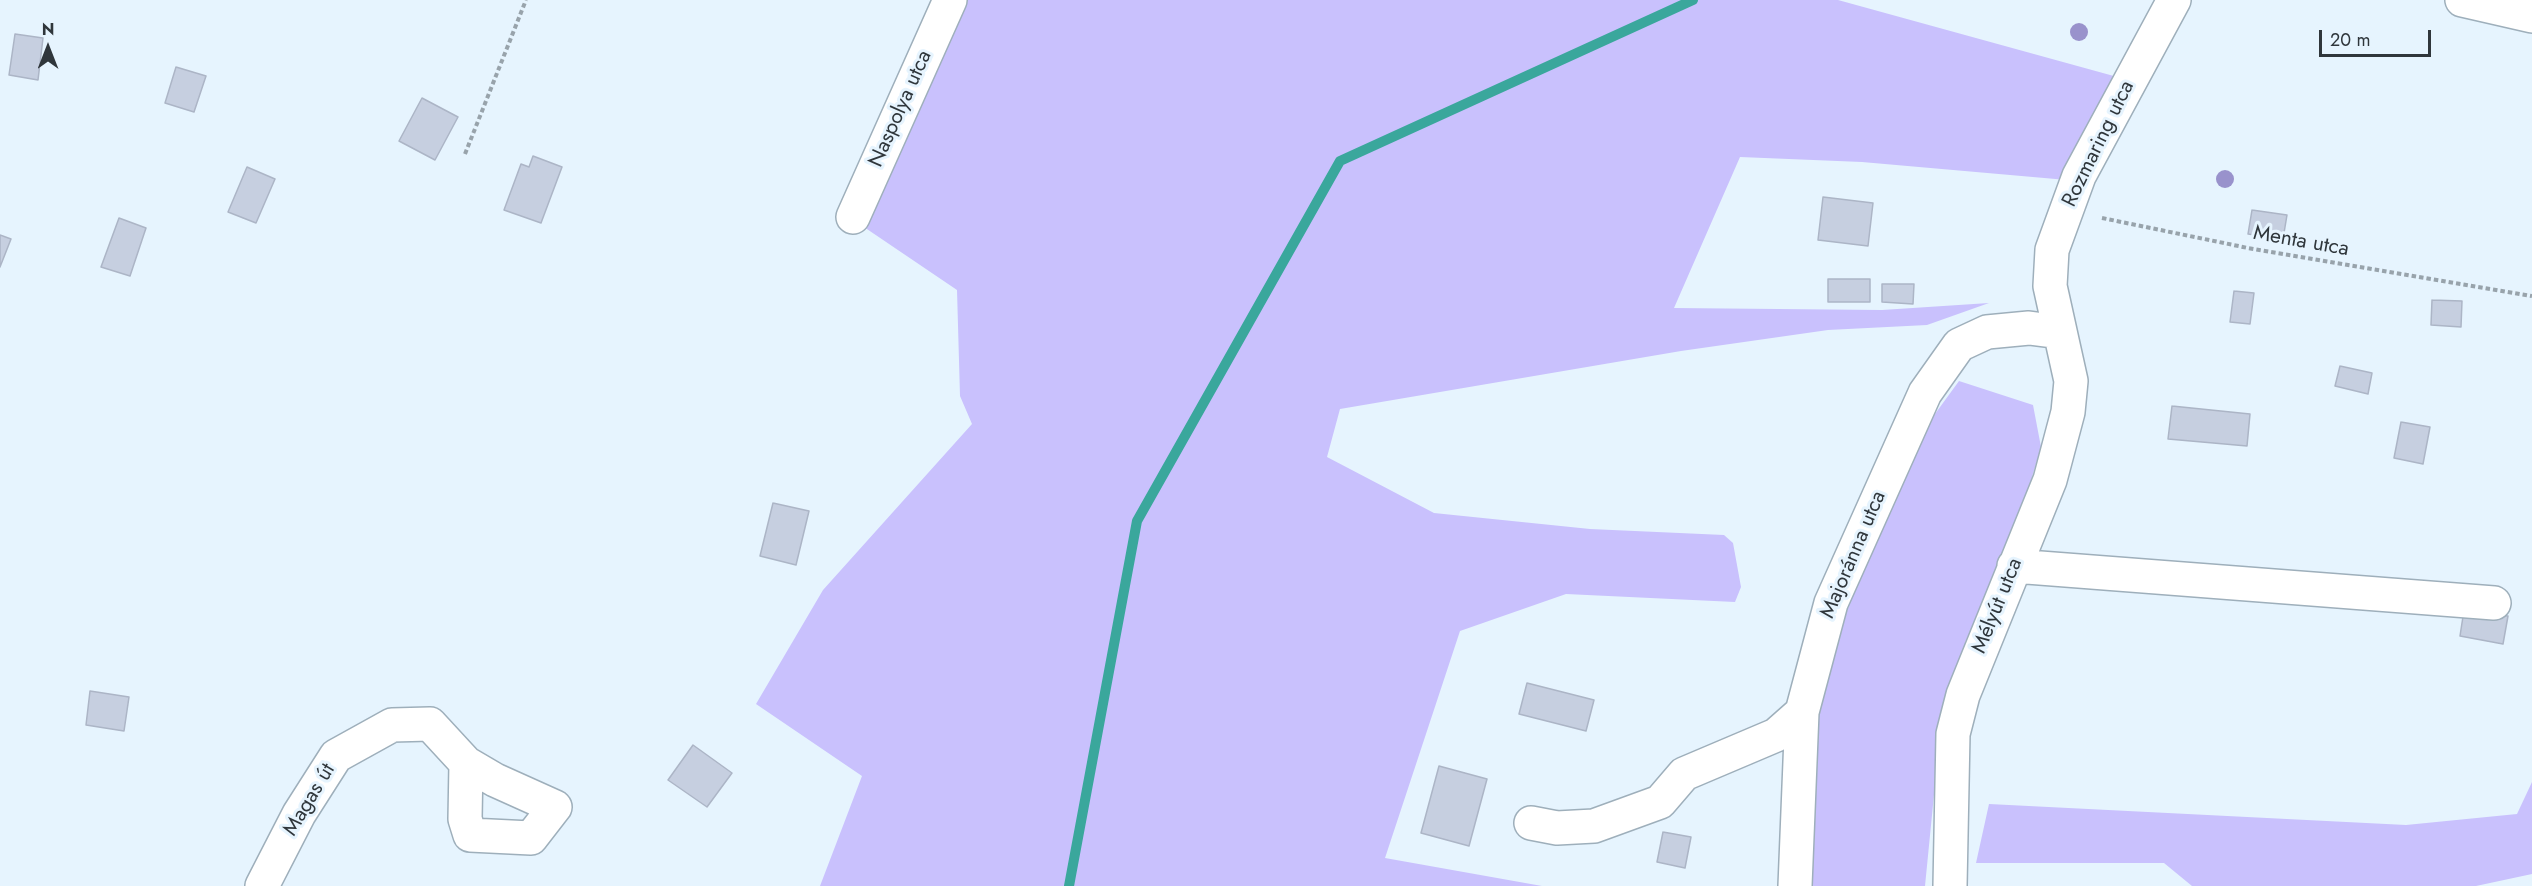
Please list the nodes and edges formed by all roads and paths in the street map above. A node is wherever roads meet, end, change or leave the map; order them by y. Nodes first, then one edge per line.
1 (526, 0) edge
2 (950, 0) edge
3 (2174, 0) edge
4 (2462, 0) edge
5 (2532, 16) edge
6 (465, 154) dead end
7 (2066, 211) junction
8 (853, 217) dead end
9 (2532, 296) edge
10 (2060, 332) junction
11 (2014, 566) junction
12 (2494, 603) dead end
13 (1802, 712) junction
14 (466, 763) dead end
15 (1532, 823) dead end
16 (262, 886) edge
17 (1795, 886) edge
18 (1950, 886) edge

1 - 6 path
2 - 8 street, Naspolya utca
3 - 7 street, Rozmaring utca
4 - 5 street
7 - 9 path, Menta utca
7 - 10 street, Rozmaring utca
10 - 11 street, Mélyút utca
10 - 13 street, Majoránna utca
11 - 12 street
11 - 18 street, Mélyút utca
13 - 15 street
13 - 17 street, Majoránna utca
14 - 16 street, Magas út

